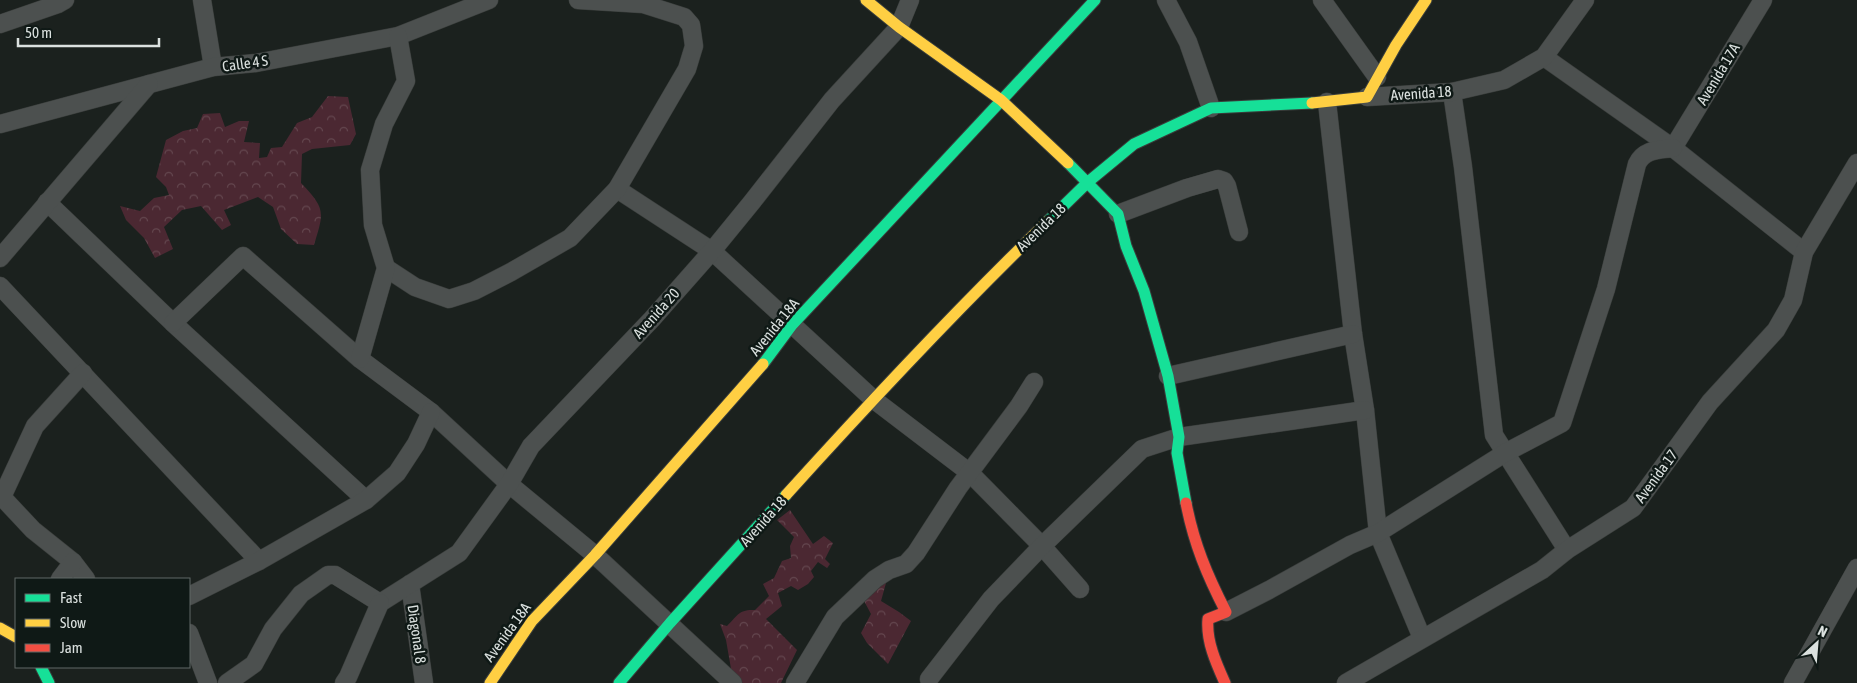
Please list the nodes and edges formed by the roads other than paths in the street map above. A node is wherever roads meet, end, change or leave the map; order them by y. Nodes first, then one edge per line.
1 (65, 0) edge
2 (202, 0) edge
3 (489, 0) edge
4 (578, 0) edge
5 (866, 0) edge
6 (910, 0) edge
7 (1095, 0) edge
8 (1166, 0) edge
9 (1322, 0) edge
10 (1426, 0) edge
11 (1586, 0) edge
12 (1763, 0) edge
13 (643, 2) edge
14 (0, 24) edge
15 (898, 27) junction
16 (398, 36) junction
17 (1544, 57) junction
18 (214, 67) junction
19 (1377, 77) junction
20 (149, 84) junction
21 (1452, 92) junction
22 (1367, 97) junction
23 (1000, 100) junction
24 (1326, 102) junction
25 (1210, 108) junction
26 (0, 124) edge
27 (1673, 148) junction
28 (1857, 163) edge
29 (1088, 182) junction
30 (617, 189) junction
31 (48, 202) junction
32 (1118, 214) junction
33 (1239, 232) dead end
34 (712, 251) junction
35 (1804, 252) junction
36 (0, 258) edge
37 (386, 268) junction
38 (0, 286) edge
39 (173, 323) junction
40 (792, 325) junction
41 (1353, 334) junction
42 (360, 359) junction
43 (83, 373) junction
44 (1168, 376) junction
45 (1034, 382) dead end
46 (874, 400) junction
47 (1365, 410) junction
48 (431, 412) junction
49 (1179, 437) junction
50 (1505, 453) junction
51 (970, 474) junction
52 (509, 484) junction
53 (366, 500) junction
54 (1378, 533) junction
55 (1042, 546) junction
56 (1567, 550) junction
57 (595, 555) junction
58 (259, 561) junction
59 (73, 562) junction
60 (1857, 568) edge
61 (61, 578) edge
62 (85, 578) edge
63 (410, 584) junction
64 (1080, 588) dead end
65 (190, 596) edge
66 (380, 603) junction
67 (1226, 612) junction
68 (670, 623) junction
69 (0, 628) edge
70 (15, 636) edge
71 (190, 636) edge
72 (1422, 638) junction
73 (42, 668) edge
74 (929, 679) dead end
75 (49, 683) edge
76 (208, 683) edge
77 (228, 683) edge
78 (344, 683) edge
79 (424, 683) edge
80 (490, 683) edge
81 (619, 683) edge
82 (733, 683) edge
83 (795, 683) edge
84 (1224, 683) edge
85 (1346, 683) edge
86 (1793, 683) edge

1 - 14 street
2 - 18 street
3 - 16 street, Calle 4 S
4 - 13 street
5 - 15 street
6 - 15 street, Avenida 20
7 - 23 street, Avenida 18A
8 - 25 street
9 - 19 street
10 - 19 street
11 - 17 street, Avenida 18
12 - 27 street, Avenida 17A
13 - 30 street
15 - 23 street
15 - 34 street, Avenida 20
16 - 18 street, Calle 4 S
16 - 37 street
17 - 21 street, Avenida 18
17 - 27 street
18 - 20 street, Calle 4 S
19 - 22 street
20 - 26 street, Calle 4 S
20 - 31 street
21 - 22 street, Avenida 18
21 - 50 street
22 - 24 street, Avenida 18
23 - 29 street
23 - 40 street, Avenida 18A
24 - 25 street, Avenida 18
24 - 41 street
25 - 29 street, Avenida 18
27 - 35 street
27 - 50 street
28 - 35 street, Avenida 17
29 - 32 street
29 - 46 street, Avenida 18
30 - 34 street
30 - 37 street
31 - 36 street
31 - 39 street
32 - 33 street
32 - 44 street
34 - 40 street
34 - 52 street, Avenida 20
35 - 56 street, Avenida 17
37 - 42 street
38 - 43 street
39 - 42 street
39 - 53 street
40 - 46 street
40 - 57 street, Avenida 18A
41 - 44 street
41 - 47 street
42 - 48 street
43 - 58 street
43 - 59 street
44 - 49 street
45 - 51 street
46 - 51 street
46 - 68 street, Avenida 18
47 - 49 street
47 - 54 street
48 - 52 street
48 - 53 street
49 - 55 street
49 - 67 street
50 - 54 street
50 - 56 street
51 - 55 street
51 - 83 street
52 - 57 street
52 - 63 street, Avenida 20
53 - 58 street
54 - 67 street
54 - 72 street
55 - 64 street
55 - 74 street
56 - 72 street, Avenida 17
57 - 68 street
57 - 80 street, Avenida 18A
58 - 65 street
59 - 61 street
59 - 62 street
60 - 86 street
63 - 66 street, Avenida 20
63 - 79 street, Diagonal 8
66 - 77 street
66 - 78 street
67 - 84 street
68 - 81 street, Avenida 18
68 - 82 street
69 - 70 street
71 - 76 street
72 - 85 street, Avenida 17
73 - 75 street

